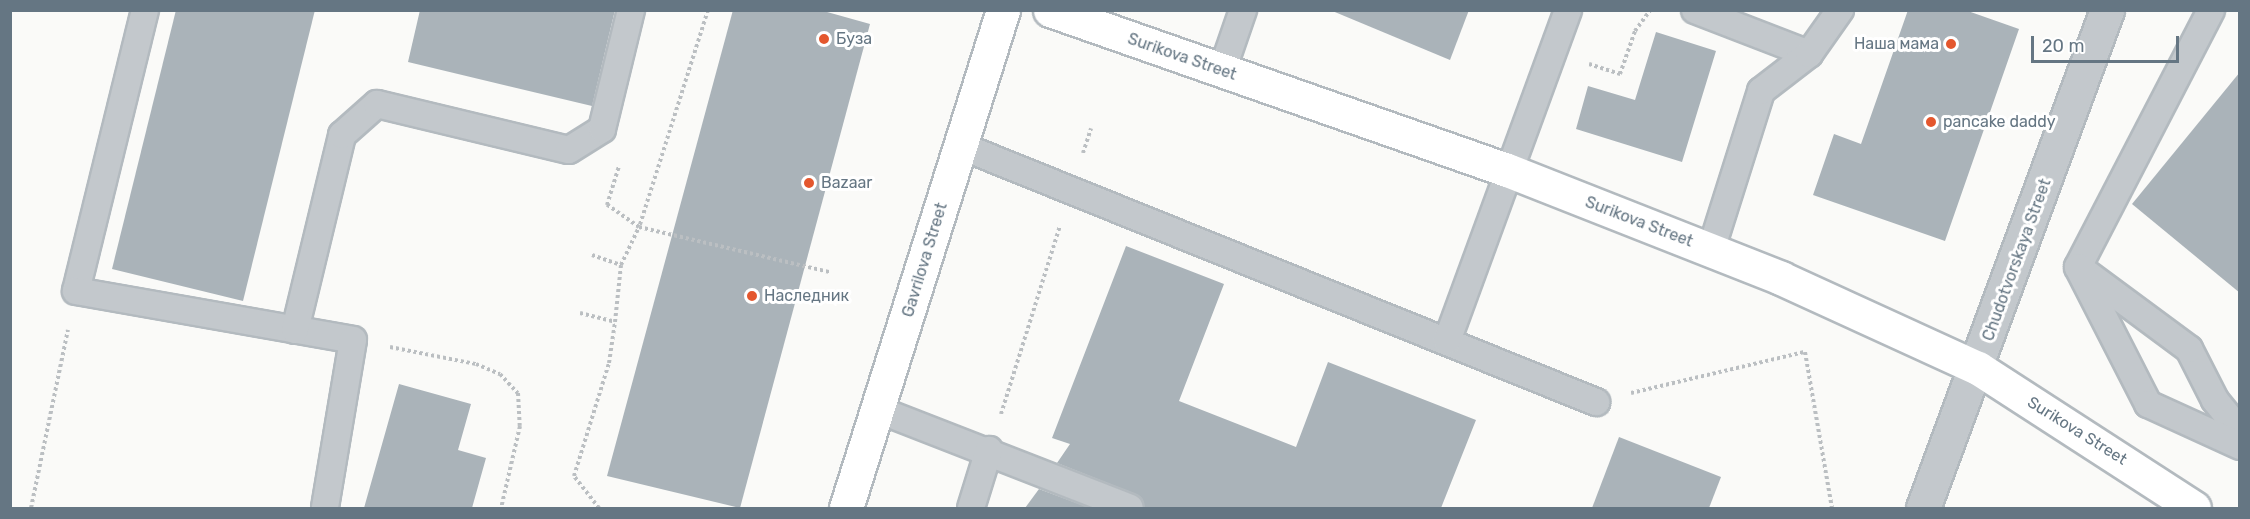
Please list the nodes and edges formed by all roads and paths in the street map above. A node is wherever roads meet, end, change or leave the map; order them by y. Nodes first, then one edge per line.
1 (145, 10) edge
2 (632, 10) edge
3 (708, 10) edge
4 (1003, 10) edge
5 (1050, 10) edge
6 (1243, 10) edge
7 (1568, 10) edge
8 (1650, 10) edge
9 (1695, 10) edge
10 (1840, 10) edge
11 (2107, 10) edge
12 (2211, 10) edge
13 (1552, 52) junction
14 (1809, 54) junction
15 (1222, 71) junction
16 (1091, 128) dead end
17 (961, 146) junction
18 (1507, 170) junction
19 (1072, 190) junction
20 (1711, 250) junction
21 (621, 265) dead end
22 (2078, 267) junction
23 (830, 272) dead end
24 (76, 291) junction
25 (580, 314) dead end
26 (615, 322) junction
27 (295, 330) junction
28 (353, 340) junction
29 (1447, 341) junction
30 (1978, 368) junction
31 (1596, 402) joint
32 (879, 410) junction
33 (2240, 431) edge
34 (2240, 446) edge
35 (989, 450) junction
36 (31, 508) edge
37 (325, 508) edge
38 (501, 508) edge
39 (600, 508) edge
40 (846, 508) edge
41 (971, 508) edge
42 (1130, 508) edge
43 (1832, 508) edge
44 (1923, 508) edge
45 (2194, 508) edge

1 - 24 lane
2 - 27 lane
3 - 23 path
4 - 17 main road, Gavrilova Street
5 - 15 main road, Surikova Street
6 - 15 lane
7 - 13 lane
8 - 13 path
9 - 14 lane
10 - 14 lane
11 - 30 street, Chudotvorskaya Street
12 - 22 lane
13 - 18 lane
14 - 20 lane
15 - 18 main road, Surikova Street
16 - 19 path
17 - 19 lane
17 - 32 main road, Gavrilova Street
18 - 20 main road, Surikova Street
18 - 29 lane
19 - 29 lane
19 - 35 path
20 - 30 main road, Surikova Street
21 - 26 path
22 - 33 lane
22 - 34 lane
24 - 27 lane
24 - 36 path
25 - 26 path
26 - 39 path
27 - 28 lane
28 - 37 lane
28 - 38 path
29 - 31 lane
30 - 44 street, Chudotvorskaya Street
30 - 45 main road, Surikova Street
31 - 43 path
32 - 35 lane
32 - 40 main road, Gavrilova Street
35 - 41 lane
35 - 42 lane

